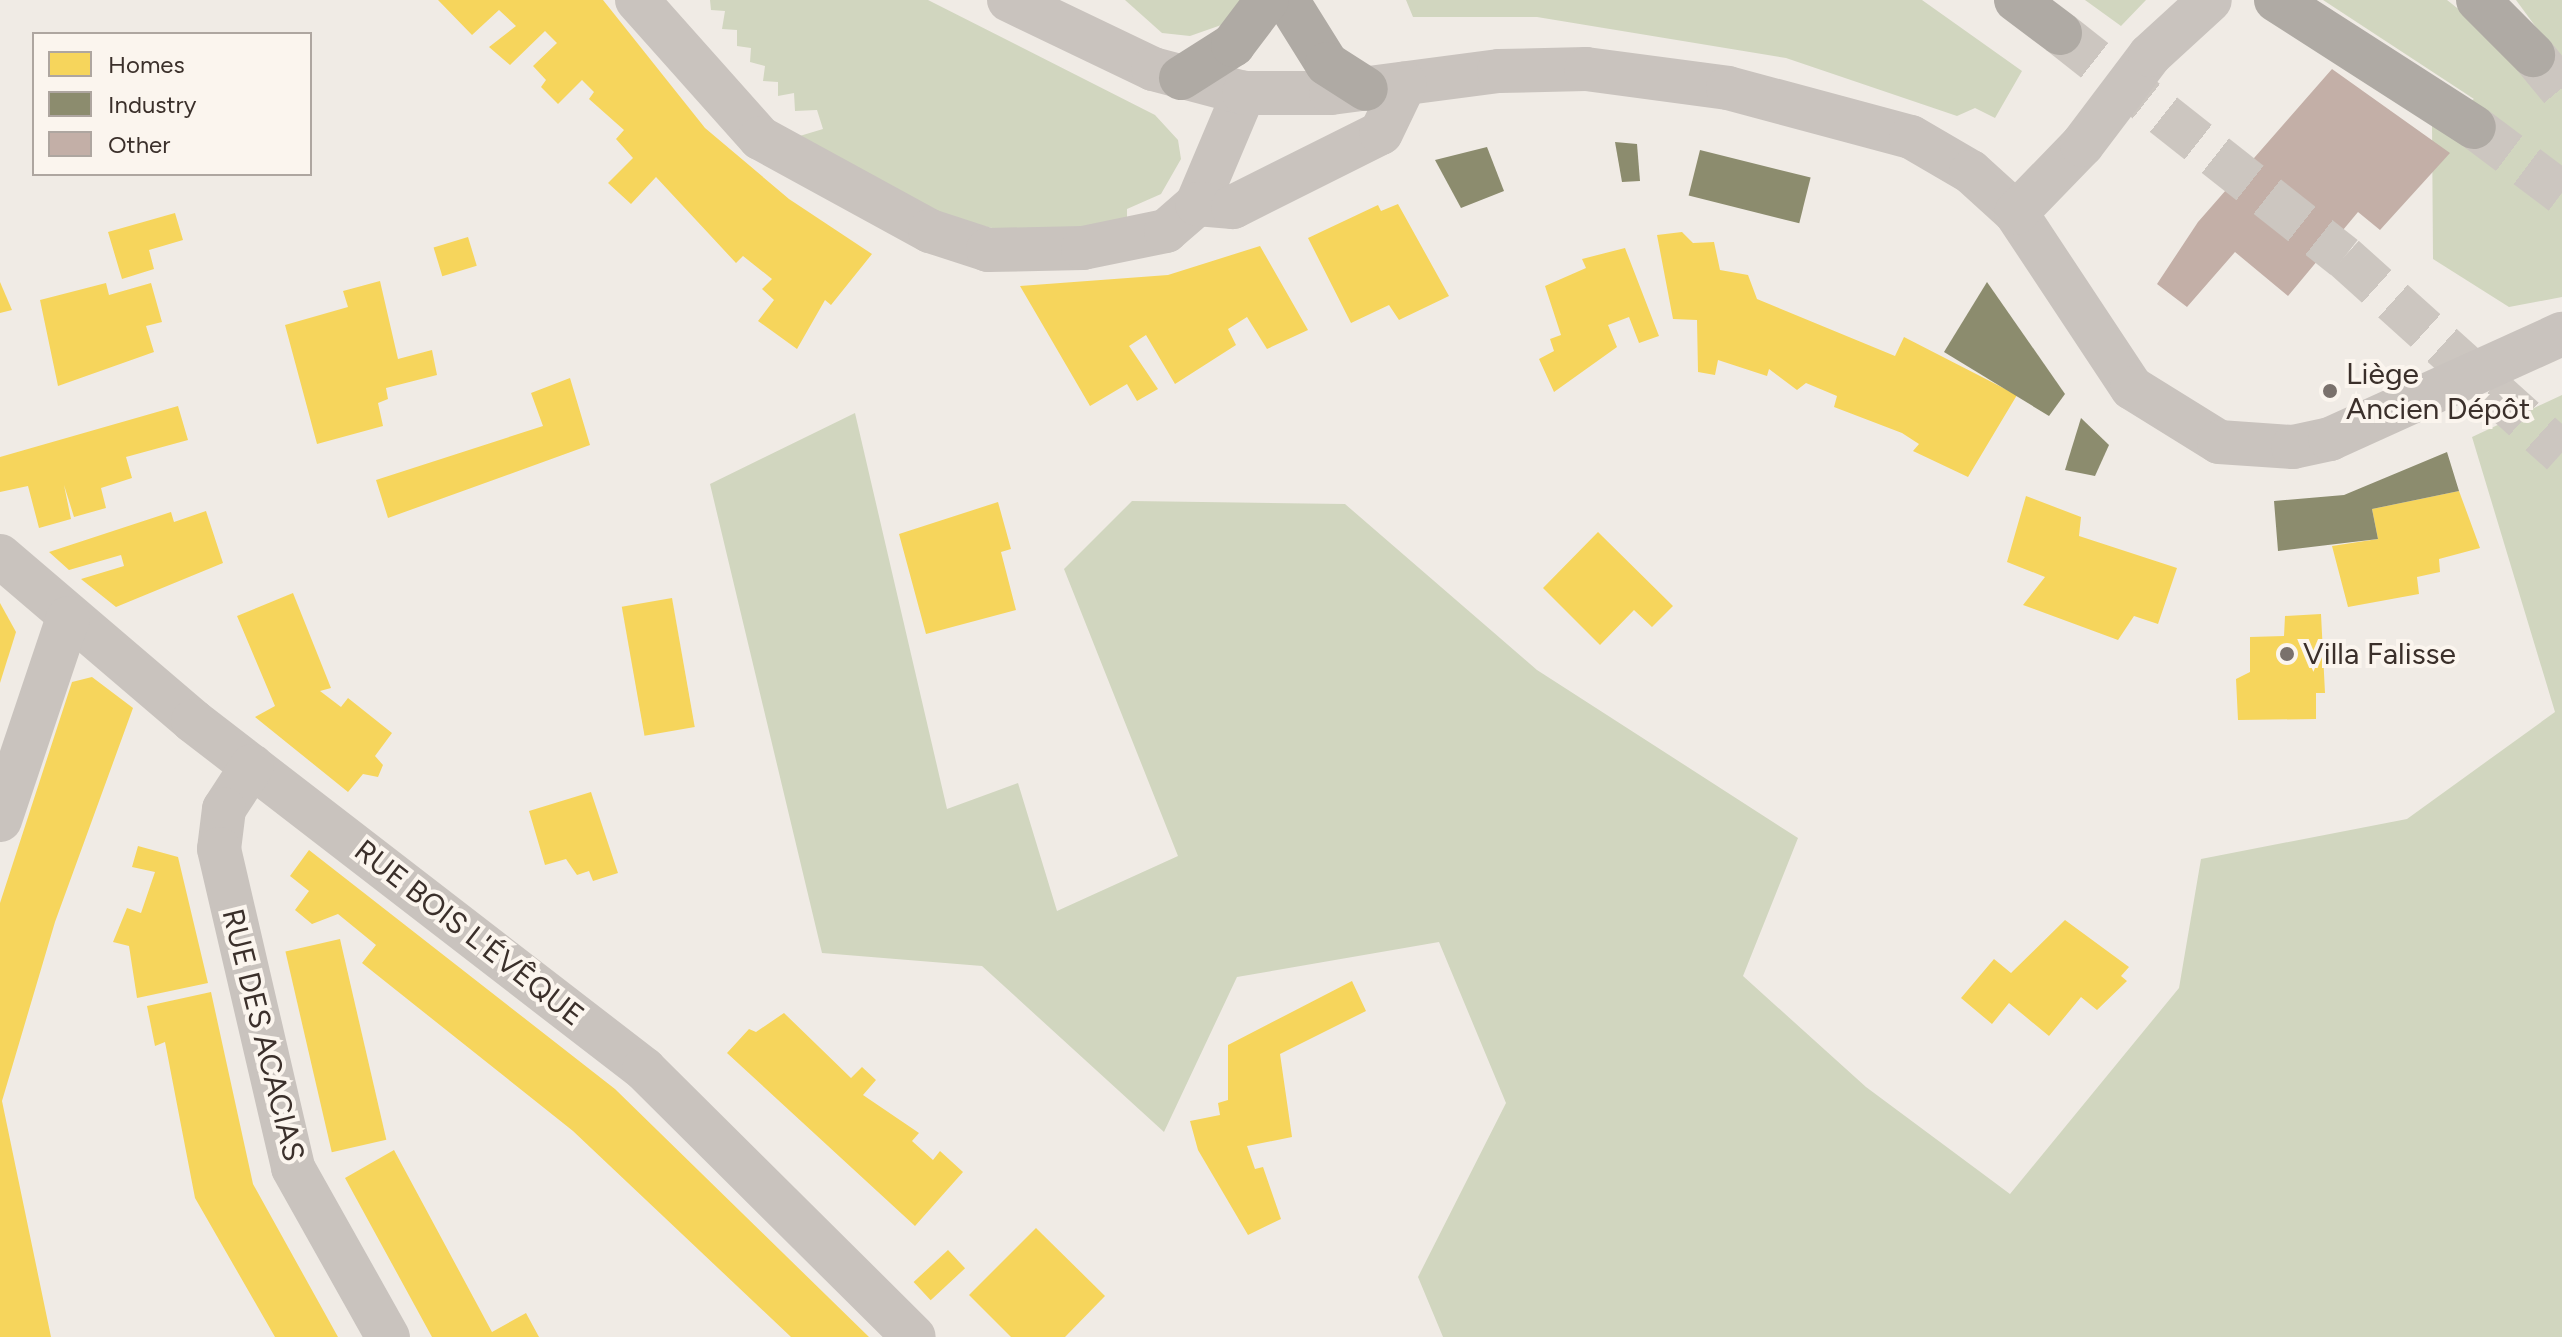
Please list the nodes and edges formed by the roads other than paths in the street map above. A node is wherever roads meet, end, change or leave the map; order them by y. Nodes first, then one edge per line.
1 (637, 0) edge
2 (1009, 0) edge
3 (1267, 0) edge
4 (1287, 0) edge
5 (1993, 0) edge
6 (2210, 0) edge
7 (2276, 0) edge
8 (2478, 0) edge
9 (2040, 18) tunnel mouth
10 (2533, 55) tunnel mouth
11 (1181, 78) junction
12 (1386, 86) junction
13 (1244, 93) junction
14 (2474, 127) tunnel mouth
15 (1197, 204) junction
16 (2016, 213) junction
17 (2562, 334) edge
18 (0, 556) edge
19 (68, 618) junction
20 (252, 766) junction
21 (0, 820) edge
22 (388, 1337) edge
23 (914, 1337) edge

1 - 15 street
2 - 11 street
3 - 11 highway
4 - 12 highway
5 - 9 highway
6 - 16 street, bridge
7 - 14 highway
8 - 10 highway
11 - 13 street
12 - 13 street
12 - 15 street
12 - 16 street
13 - 15 street
16 - 17 street
18 - 19 street, RUE BOIS L'ÉVÊQUE
19 - 20 street, RUE BOIS L'ÉVÊQUE
19 - 21 street
20 - 22 street, RUE DES ACACIAS
20 - 23 street, RUE BOIS L'ÉVÊQUE

